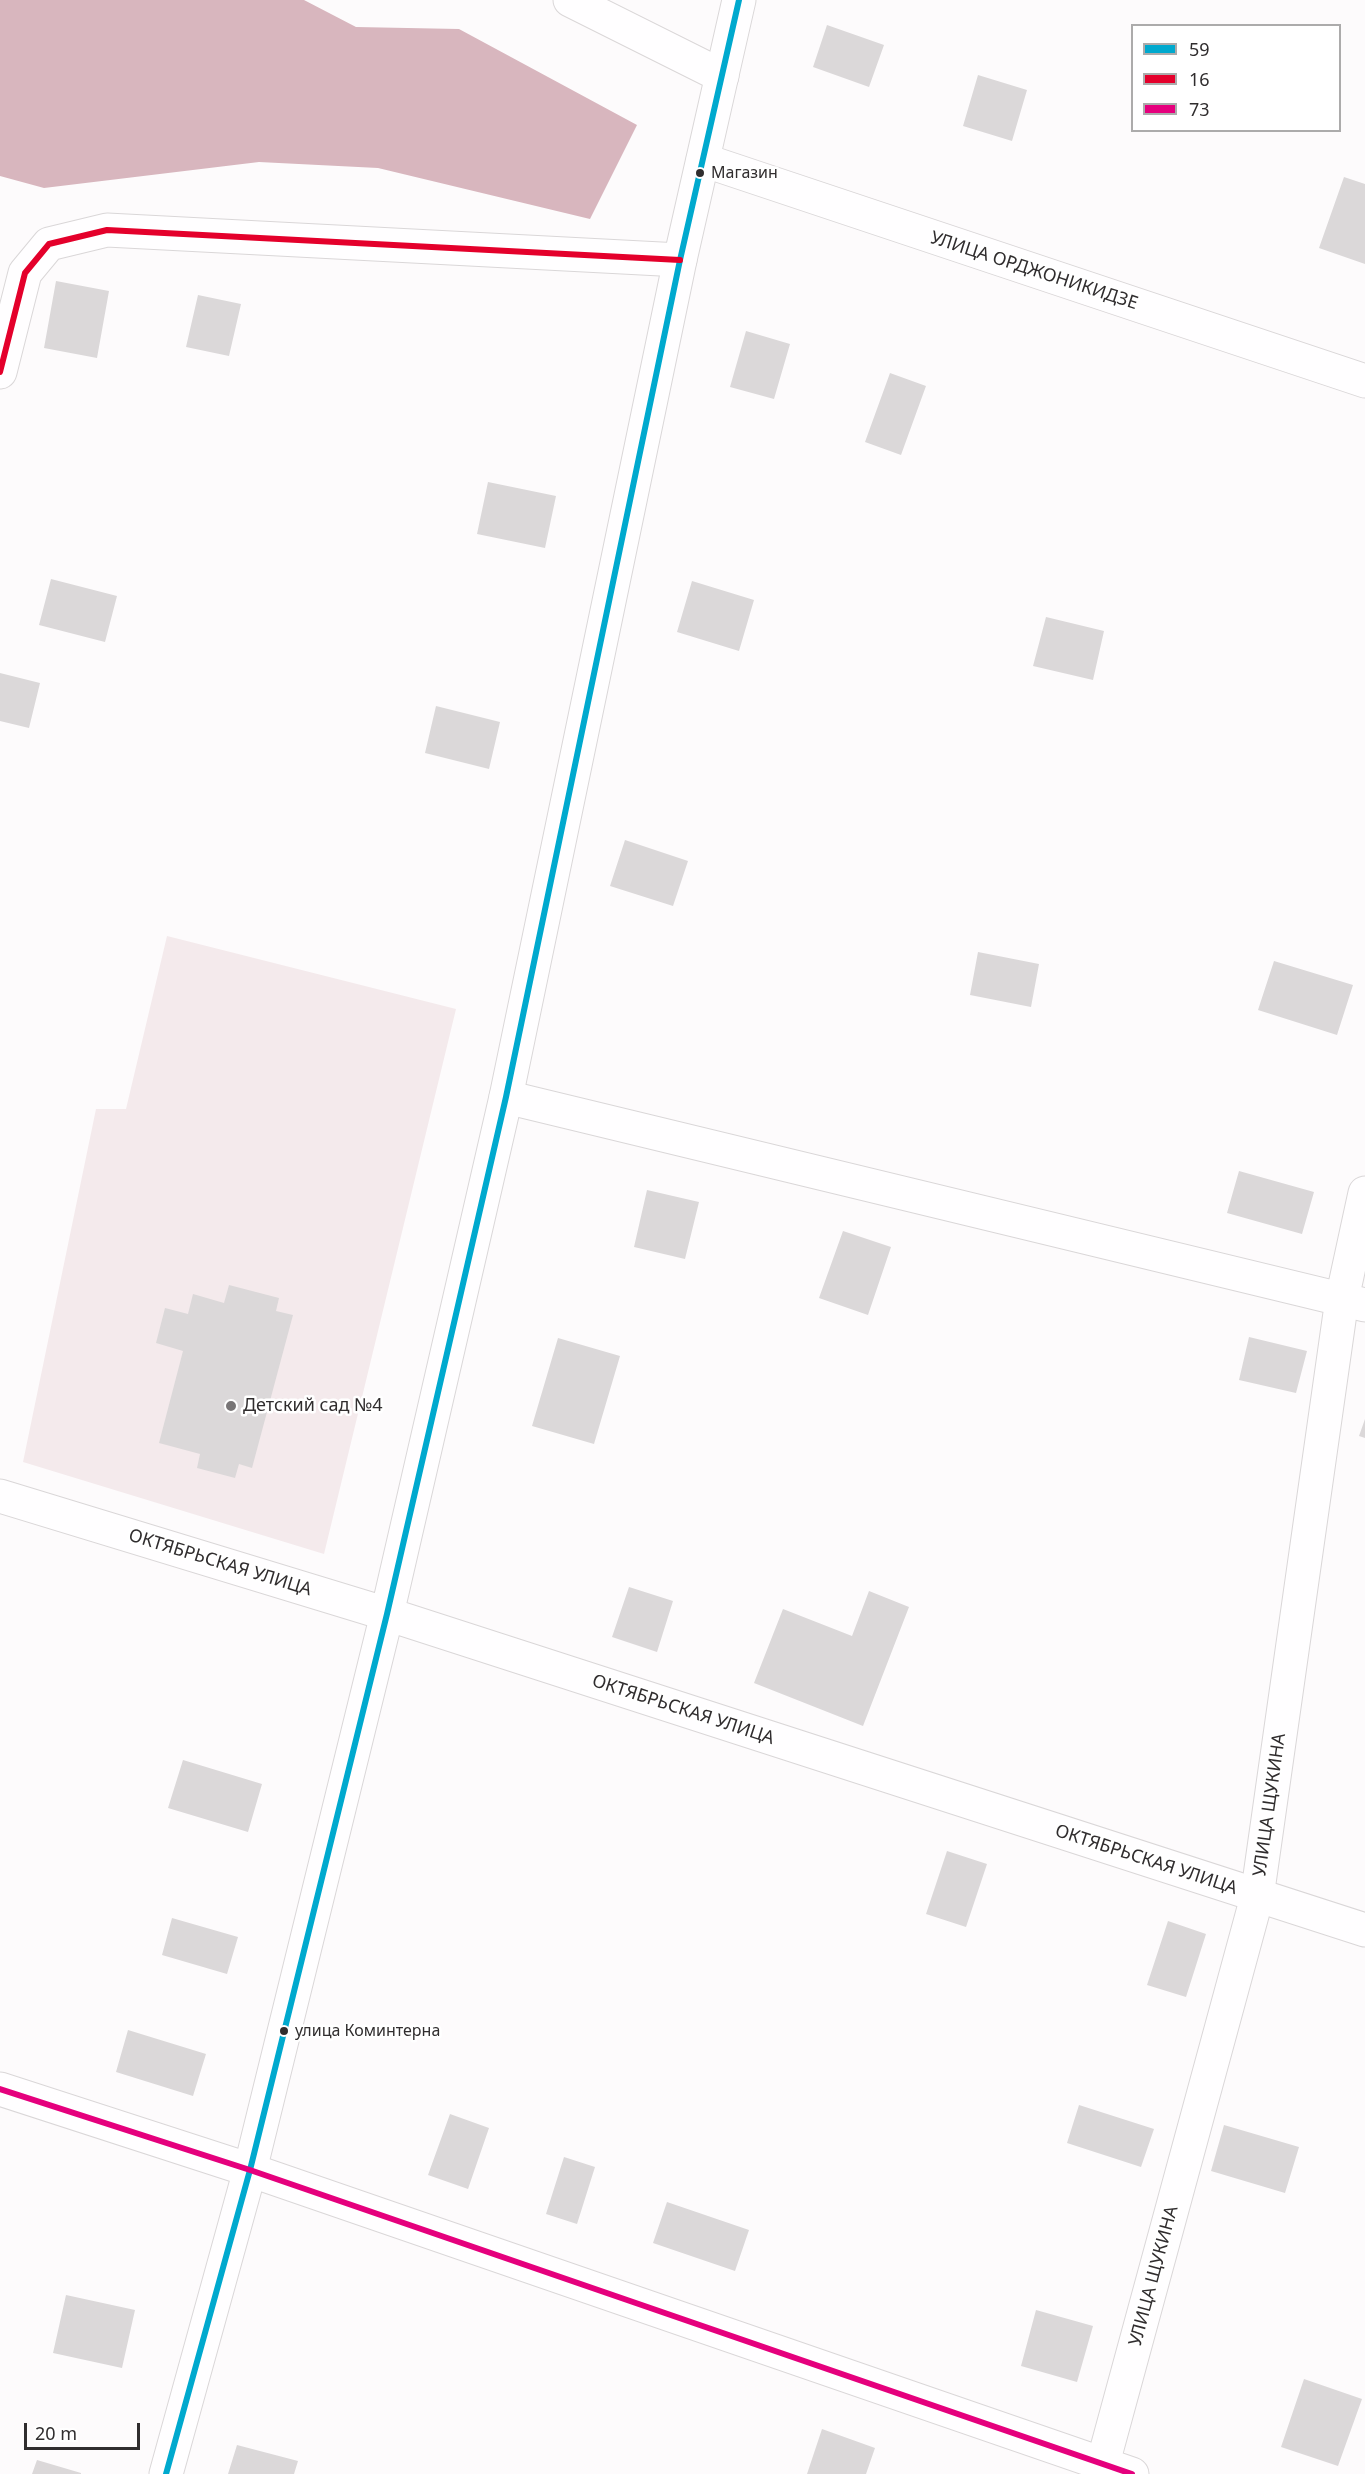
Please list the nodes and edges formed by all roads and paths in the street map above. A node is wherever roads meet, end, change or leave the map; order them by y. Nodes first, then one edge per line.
1 (570, 0) edge
2 (739, 0) edge
3 (722, 76) junction
4 (703, 160) junction
5 (680, 260) junction
6 (0, 372) edge
7 (1365, 381) edge
8 (506, 1097) junction
9 (1365, 1193) edge
10 (1354, 1302) edge
11 (0, 1496) edge
12 (387, 1614) junction
13 (1257, 1897) junction
14 (1365, 1930) edge
15 (0, 2089) edge
16 (250, 2170) junction
17 (1112, 2471) edge
18 (166, 2474) edge

1 - 3 street
2 - 3 street
3 - 4 street
4 - 5 street
4 - 7 street, УЛИЦА ОРДЖОНИКИДЗЕ
5 - 6 street
5 - 8 street
8 - 10 street
8 - 12 street
9 - 10 street, УЛИЦА ЩУКИНА
10 - 13 street, УЛИЦА ЩУКИНА
11 - 12 street, ОКТЯБРЬСКАЯ УЛИЦА
12 - 13 street, ОКТЯБРЬСКАЯ УЛИЦА
12 - 16 street
13 - 14 street, ОКТЯБРЬСКАЯ УЛИЦА
13 - 17 street, УЛИЦА ЩУКИНА
15 - 16 street
16 - 17 street
16 - 18 street

